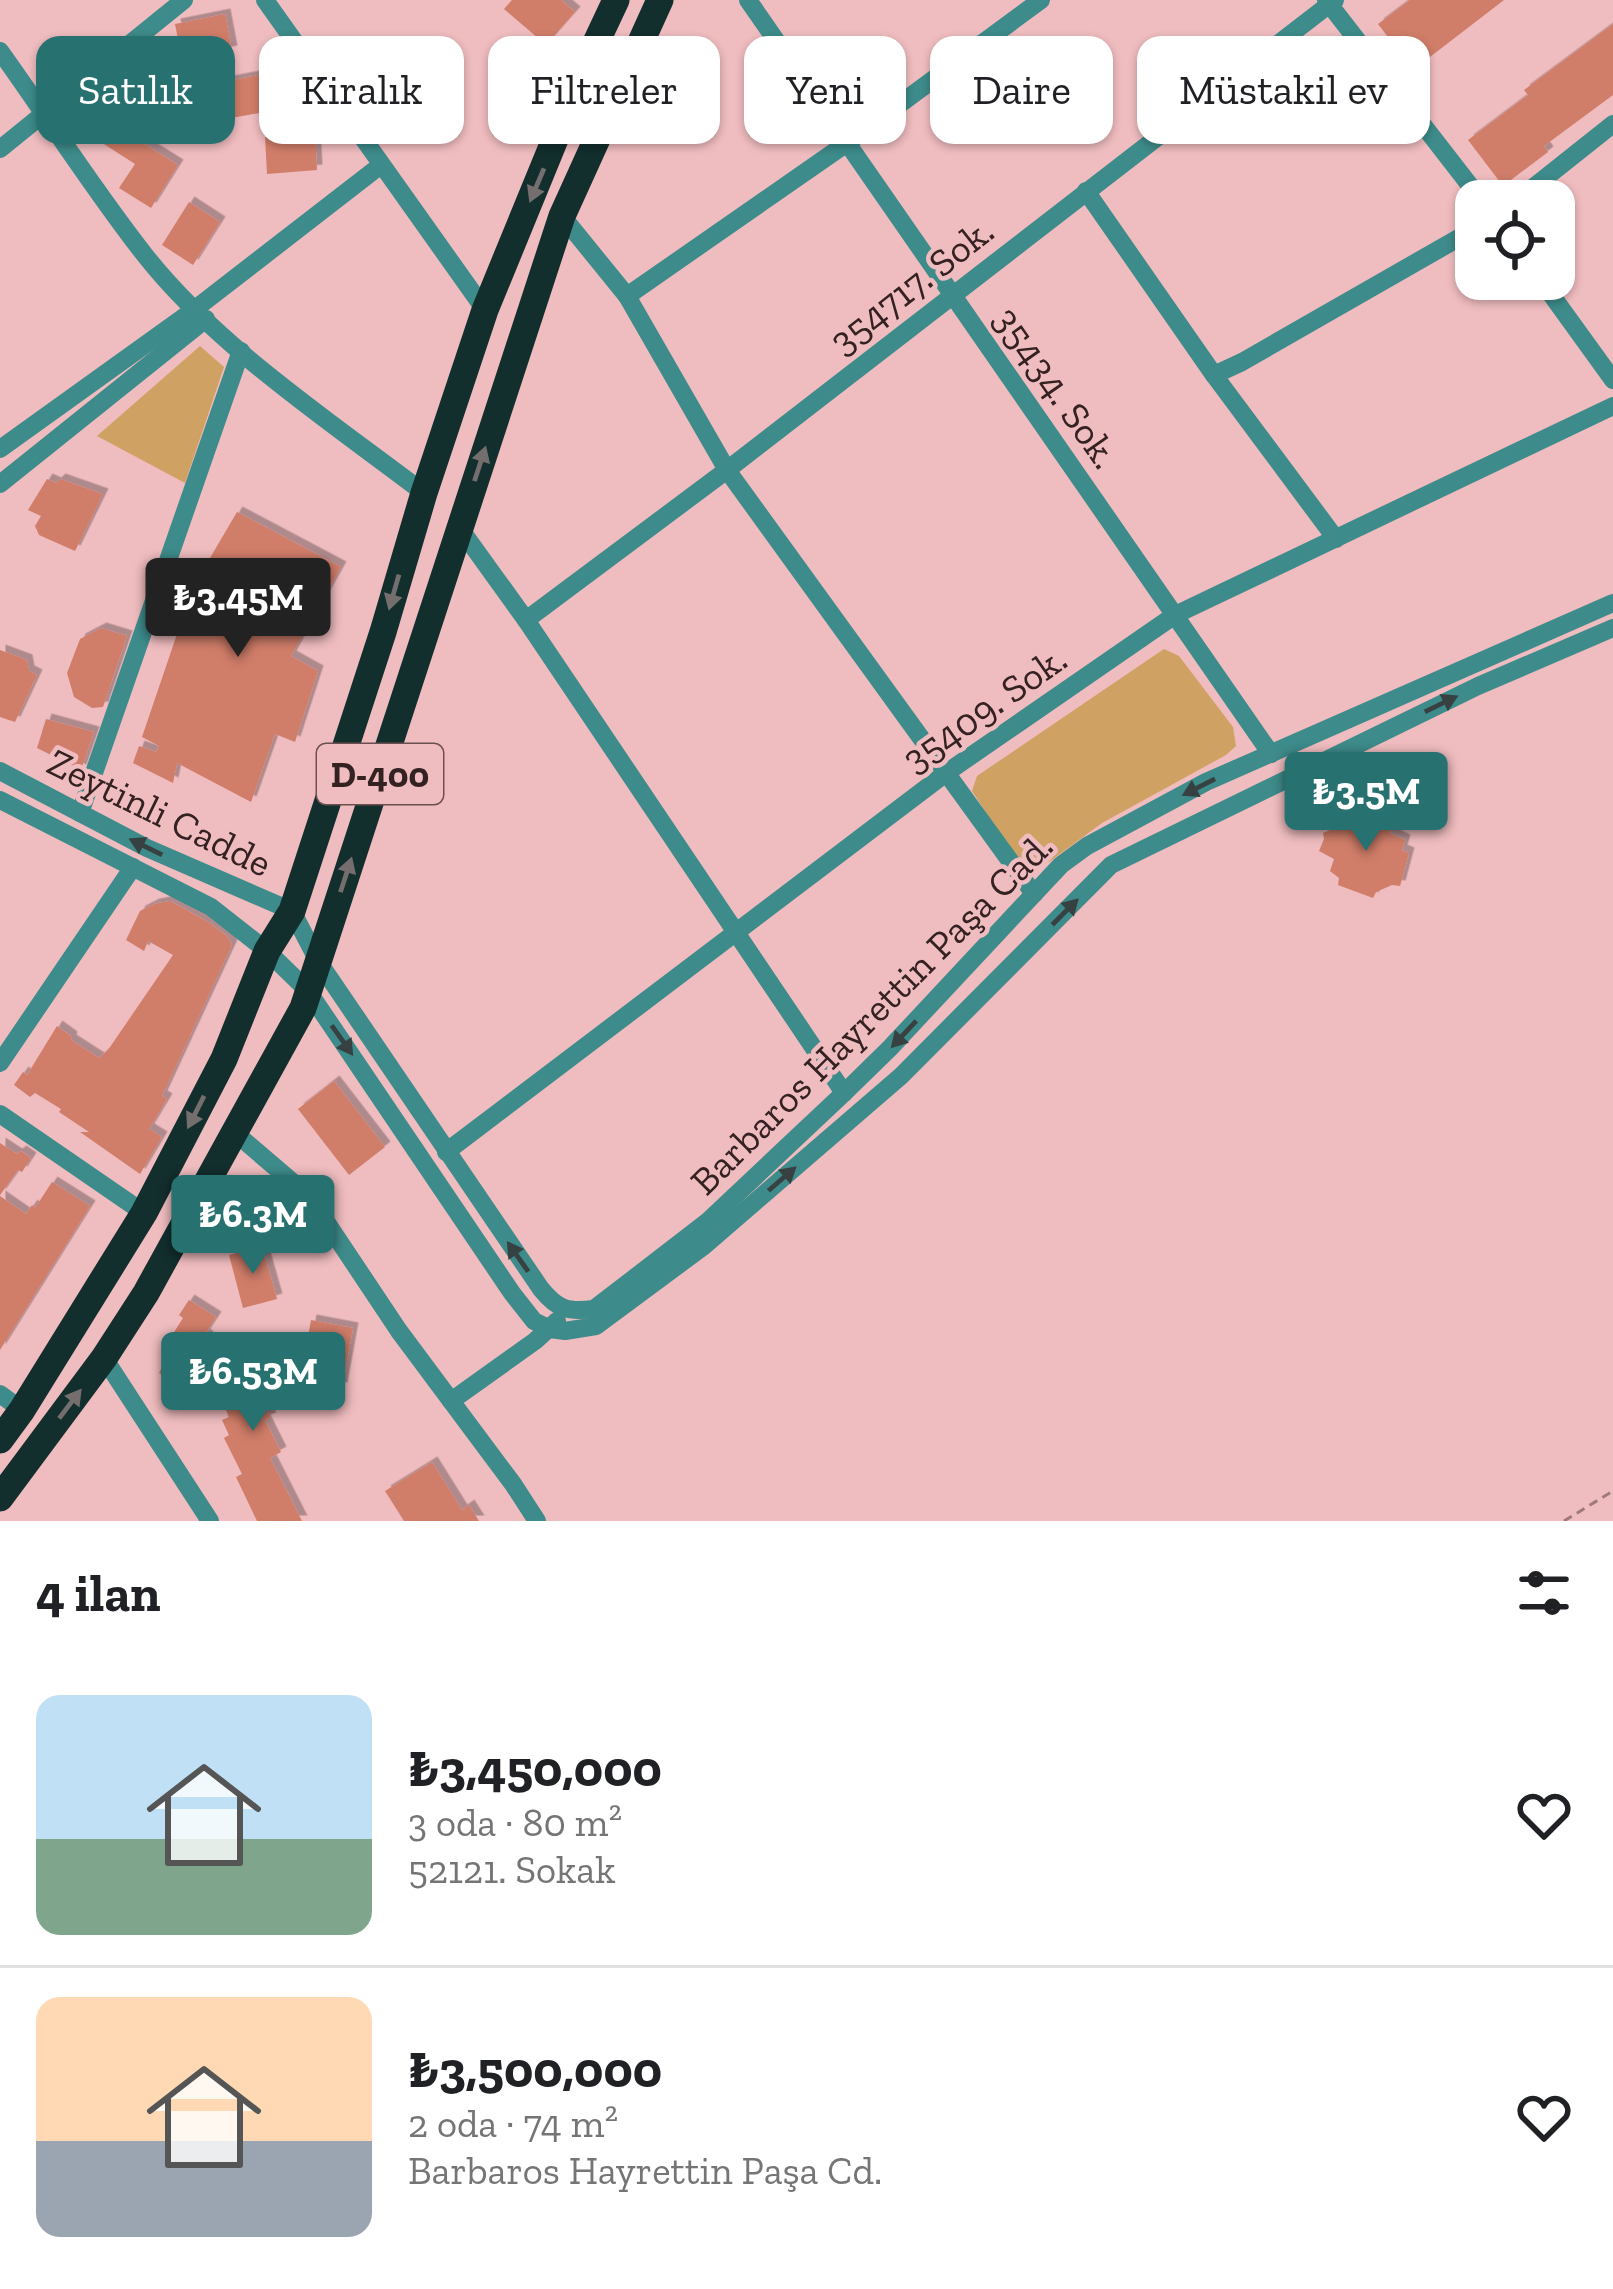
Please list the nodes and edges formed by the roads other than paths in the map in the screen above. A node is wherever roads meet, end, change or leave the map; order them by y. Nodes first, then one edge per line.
1 (184, 0) edge
2 (265, 0) edge
3 (616, 0) edge
4 (660, 0) edge
5 (748, 0) edge
6 (1041, 0) edge
7 (1330, 2) edge
8 (140, 36) edge
9 (773, 36) edge
10 (0, 51) edge
11 (906, 100) edge
12 (36, 101) edge
13 (36, 120) edge
14 (1613, 124) edge
15 (67, 144) edge
16 (847, 144) edge
17 (849, 144) edge
18 (0, 149) edge
19 (381, 165) junction
20 (1466, 180) edge
21 (1542, 180) edge
22 (1086, 191) junction
23 (562, 216) junction
24 (1455, 240) edge
25 (952, 294) junction
26 (627, 296) junction
27 (1555, 300) edge
28 (485, 310) junction
29 (201, 314) junction
30 (241, 351) junction
31 (1214, 375) junction
32 (1613, 380) edge
33 (1613, 406) edge
34 (0, 448) edge
35 (727, 470) junction
36 (0, 484) edge
37 (424, 493) junction
38 (459, 526) junction
39 (1336, 539) junction
40 (1613, 603) edge
41 (1175, 615) junction
42 (526, 620) junction
43 (1613, 628) edge
44 (1271, 754) junction
45 (0, 771) edge
46 (946, 773) junction
47 (0, 800) edge
48 (80, 813) junction
49 (133, 867) junction
50 (1034, 894) junction
51 (292, 911) junction
52 (736, 933) junction
53 (267, 951) junction
54 (318, 961) junction
55 (308, 992) junction
56 (0, 1063) edge
57 (844, 1093) junction
58 (0, 1114) edge
59 (235, 1132) junction
60 (446, 1152) junction
61 (144, 1213) junction
62 (565, 1311) junction
63 (550, 1329) junction
64 (104, 1358) junction
65 (451, 1401) junction
66 (11, 1402) edge
67 (0, 1440) edge
68 (0, 1498) edge
69 (210, 1521) edge
70 (537, 1521) edge

1 - 8 street
2 - 19 street
3 -> 28 highway, D-400
4 - 23 highway, D-400
5 - 9 street, 35434. Sok.
6 - 11 street
7 - 20 street
7 - 22 street, 354717. Sok.
10 - 12 street
13 - 18 street
14 - 21 street
15 - 29 street
16 - 26 street
17 - 25 street, 35434. Sok.
19 - 28 street
19 - 29 street
22 - 25 street, 354717. Sok.
22 - 31 street
23 - 26 street
38 -> 23 highway, D-400
24 - 31 street
25 - 35 street, 354717. Sok.
25 - 41 street, 35434. Sok.
26 - 35 street
27 - 32 street
28 - 37 highway, D-400
29 - 30 street
29 - 34 street
29 - 36 street
30 - 37 street
30 - 48 street
31 - 39 street
33 - 39 street, 35409. Sok.
35 - 42 street, 354717. Sok.
35 - 46 street
37 -> 51 highway, D-400
38 - 42 street
54 -> 38 highway, D-400
39 - 41 street, 35409. Sok.
40 - 44 street, Barbaros Hayrettin Paşa Cad.
41 - 44 street, 35434. Sok.
41 - 46 street, 35409. Sok.
42 - 52 street
63 -> 43 street
44 -> 50 street, Barbaros Hayrettin Paşa Cad.
45 - 48 street, Zeytinli Cadde
46 - 50 street
46 - 52 street, 35409. Sok.
47 - 49 street, Zeytinli Cadde
51 -> 48 street, Zeytinli Cadde
49 - 53 street, Zeytinli Cadde
49 - 56 street
50 -> 57 street, Barbaros Hayrettin Paşa Cad.
51 - 53 highway, D-400
51 - 54 street
52 - 57 street
52 - 60 street, 35409. Sok.
53 - 55 street, Zeytinli Cadde
53 -> 61 highway, D-400
54 - 55 highway, D-400
54 - 60 street
55 - 59 highway, D-400
55 -> 63 street, Zeytinli Cadde
57 - 62 street, Barbaros Hayrettin Paşa Cad.
58 - 61 street
59 - 64 highway, D-400
59 - 65 street
62 -> 60 street
61 - 66 highway, D-400
62 - 63 street
63 - 65 street
68 -> 64 highway, D-400
64 - 69 street
65 - 70 street
66 - 67 highway, D-400

